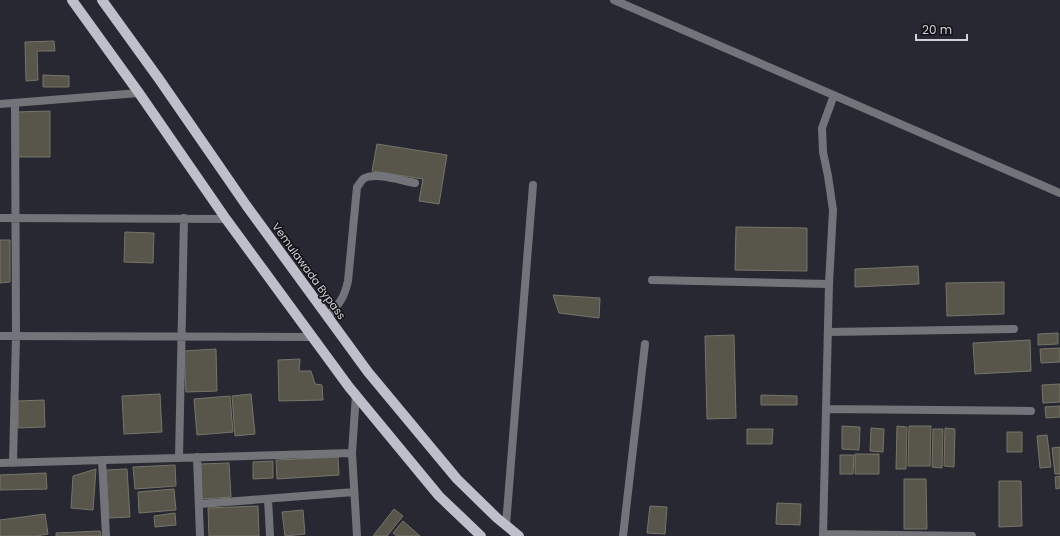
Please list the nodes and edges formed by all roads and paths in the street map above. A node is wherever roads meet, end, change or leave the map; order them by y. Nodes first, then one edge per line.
1 (72, 0) edge
2 (102, 0) edge
3 (614, 0) edge
4 (139, 93) junction
5 (834, 95) junction
6 (0, 104) edge
7 (15, 104) junction
8 (415, 183) dead end
9 (533, 185) dead end
10 (1060, 193) edge
11 (0, 218) edge
12 (16, 218) junction
13 (184, 218) junction
14 (226, 219) junction
15 (652, 280) dead end
16 (829, 284) junction
17 (327, 317) junction
18 (1014, 329) dead end
19 (828, 332) junction
20 (0, 336) edge
21 (16, 336) junction
22 (182, 336) junction
23 (312, 337) junction
24 (645, 344) dead end
25 (356, 394) junction
26 (826, 409) junction
27 (1031, 412) dead end
28 (352, 453) junction
29 (197, 457) junction
30 (179, 458) junction
31 (102, 460) junction
32 (0, 463) edge
33 (13, 463) junction
34 (354, 492) junction
35 (268, 498) junction
36 (200, 504) junction
37 (506, 525) junction
38 (823, 535) edge
39 (106, 536) edge
40 (200, 536) edge
41 (270, 536) edge
42 (357, 536) edge
43 (481, 536) edge
44 (519, 536) edge
45 (622, 536) edge
46 (972, 536) edge

1 - 4 main road
2 - 17 main road, Vemulawada Bypass
3 - 5 street
4 - 7 street
4 - 14 main road
5 - 10 street
5 - 16 street
6 - 7 street
7 - 12 street
8 - 17 street
9 - 37 street
11 - 12 street
12 - 13 street
12 - 21 street
13 - 14 street
13 - 22 street
14 - 23 main road
15 - 16 street
16 - 19 street
17 - 37 main road, Vemulawada Bypass
18 - 19 street
19 - 26 street
20 - 21 street
21 - 22 street
21 - 33 street
22 - 23 street
22 - 30 street
23 - 25 main road
24 - 45 street
25 - 28 street
25 - 43 main road
26 - 27 street
26 - 38 street
28 - 29 street
28 - 34 street
29 - 30 street
29 - 36 street
30 - 31 street
31 - 33 street
31 - 39 street
32 - 33 street
34 - 35 street
34 - 42 street
35 - 36 street
35 - 41 street
36 - 40 street
37 - 44 main road, Vemulawada Bypass
38 - 46 street

